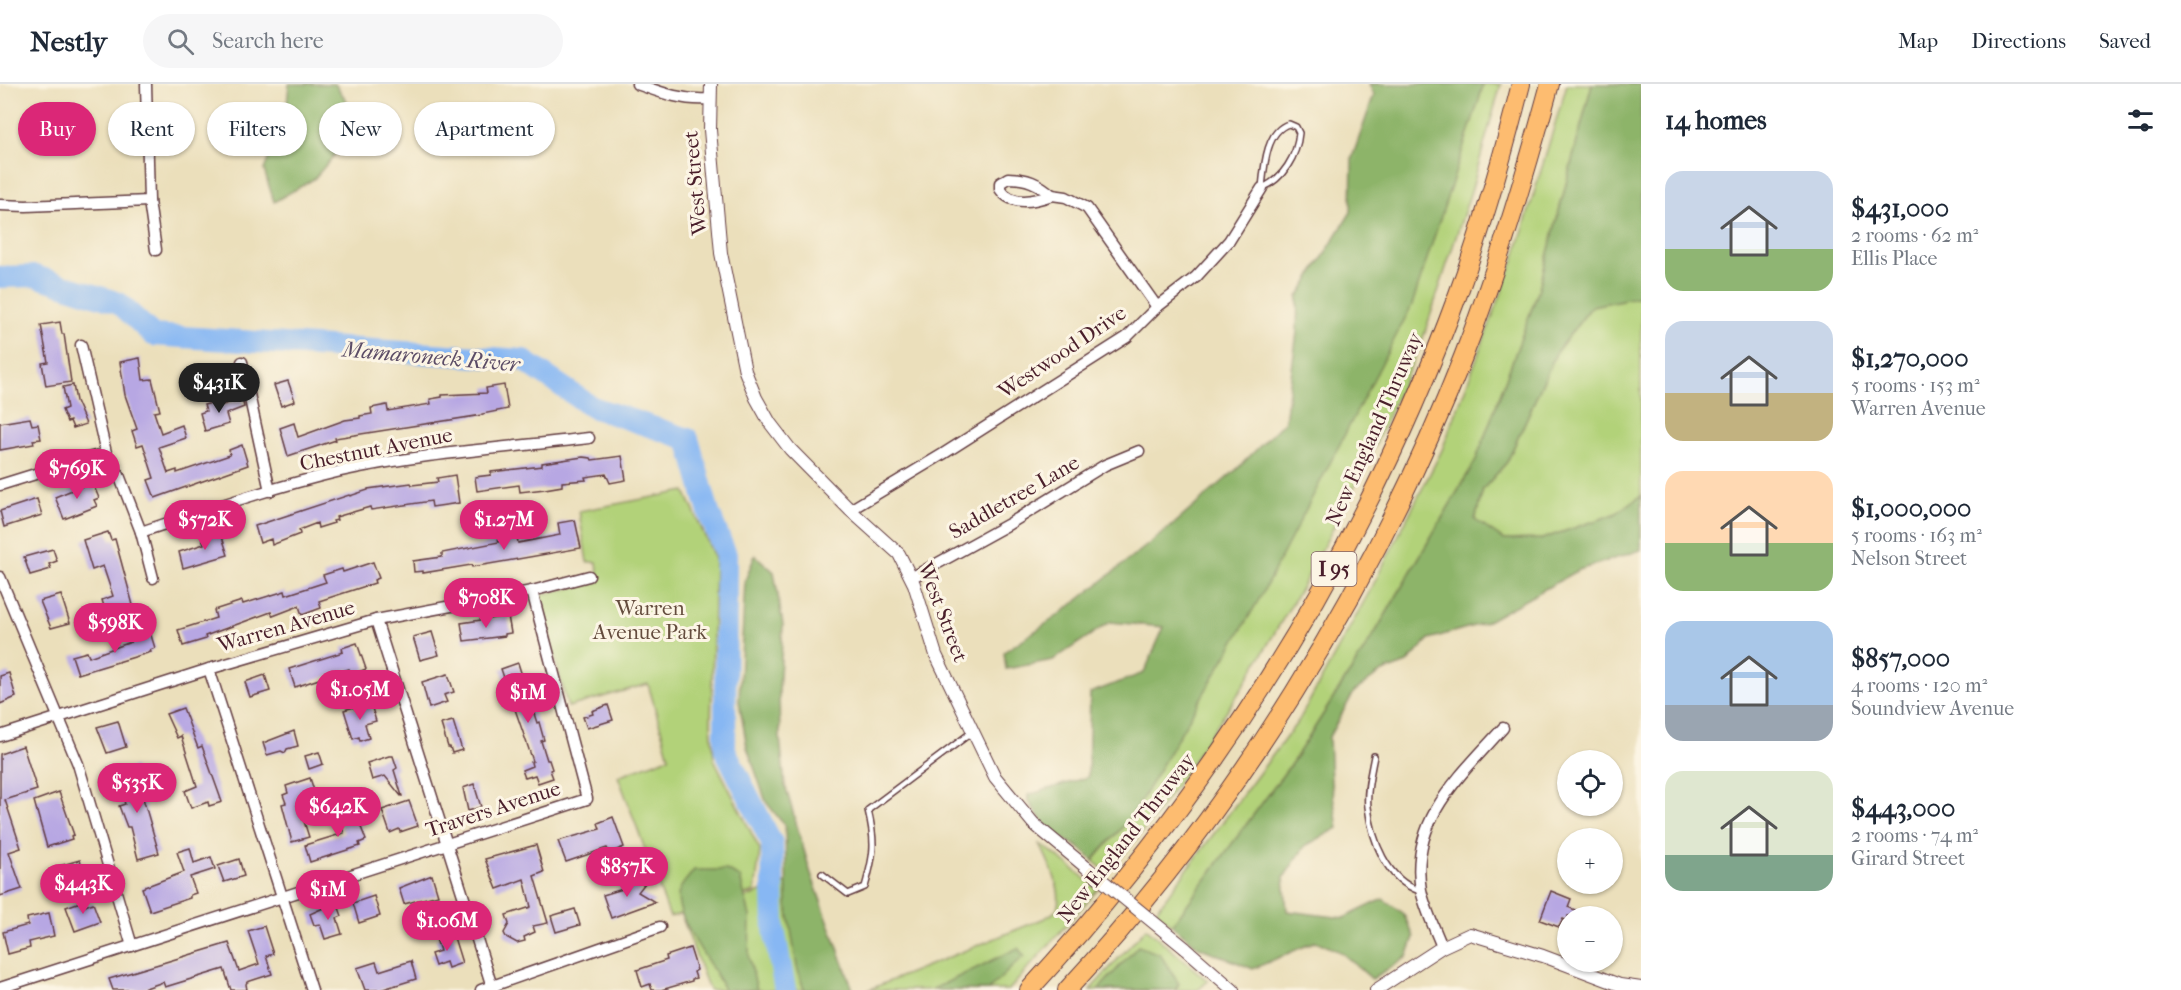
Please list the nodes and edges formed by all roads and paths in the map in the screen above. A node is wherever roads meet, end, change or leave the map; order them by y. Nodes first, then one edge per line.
1 (146, 84) edge
2 (638, 84) edge
3 (711, 84) edge
4 (1521, 84) edge
5 (1550, 84) edge
6 (709, 99) junction
7 (1262, 188) junction
8 (1052, 195) dead end
9 (149, 201) junction
10 (0, 205) edge
11 (156, 250) dead end
12 (1157, 307) junction
13 (81, 345) dead end
14 (242, 362) dead end
15 (589, 438) dead end
16 (1139, 451) dead end
17 (107, 457) junction
18 (0, 485) edge
19 (270, 491) junction
20 (850, 510) junction
21 (141, 532) junction
22 (590, 576) dead end
23 (0, 577) edge
24 (153, 578) dead end
25 (911, 578) junction
26 (532, 591) junction
27 (376, 620) junction
28 (209, 669) junction
29 (58, 717) junction
30 (1503, 728) dead end
31 (973, 730) junction
32 (0, 736) edge
33 (1374, 756) dead end
34 (447, 844) junction
35 (822, 873) dead end
36 (1421, 891) junction
37 (282, 897) junction
38 (660, 927) dead end
39 (132, 946) junction
40 (1442, 947) junction
41 (1640, 986) edge
42 (0, 988) edge
43 (488, 989) edge
44 (312, 990) edge
45 (1029, 990) edge
46 (1067, 990) edge
47 (1233, 990) edge
48 (1376, 990) edge

1 - 9 street
2 - 6 street
3 - 6 street, West Street
4 - 45 highway, New England Thruway / I 95
5 - 46 highway, I 95
6 - 20 street, West Street
7 - 7 lane
7 - 12 street, Westwood Drive
8 - 12 street
9 - 10 street
9 - 11 street
12 - 20 street, Westwood Drive
13 - 17 street
14 - 19 street
15 - 19 street, Chestnut Avenue
16 - 25 street, Saddletree Lane
17 - 18 street
17 - 21 street
19 - 21 street, Chestnut Avenue
20 - 25 street, West Street
21 - 24 street
22 - 26 street, Warren Avenue
23 - 29 street
25 - 31 street, West Street
26 - 27 street, Warren Avenue
26 - 34 street, Travers Avenue
27 - 28 street, Warren Avenue
27 - 34 street
28 - 29 street, Warren Avenue
28 - 37 street
29 - 32 street, Warren Avenue
29 - 39 street
30 - 36 street
31 - 35 lane
31 - 47 street, West Street, bridge
33 - 36 lane
34 - 37 street, Travers Avenue
34 - 43 street
36 - 40 street
37 - 39 street, Travers Avenue
37 - 44 street
38 - 43 street
39 - 42 street, Travers Avenue
40 - 41 street
40 - 48 street

